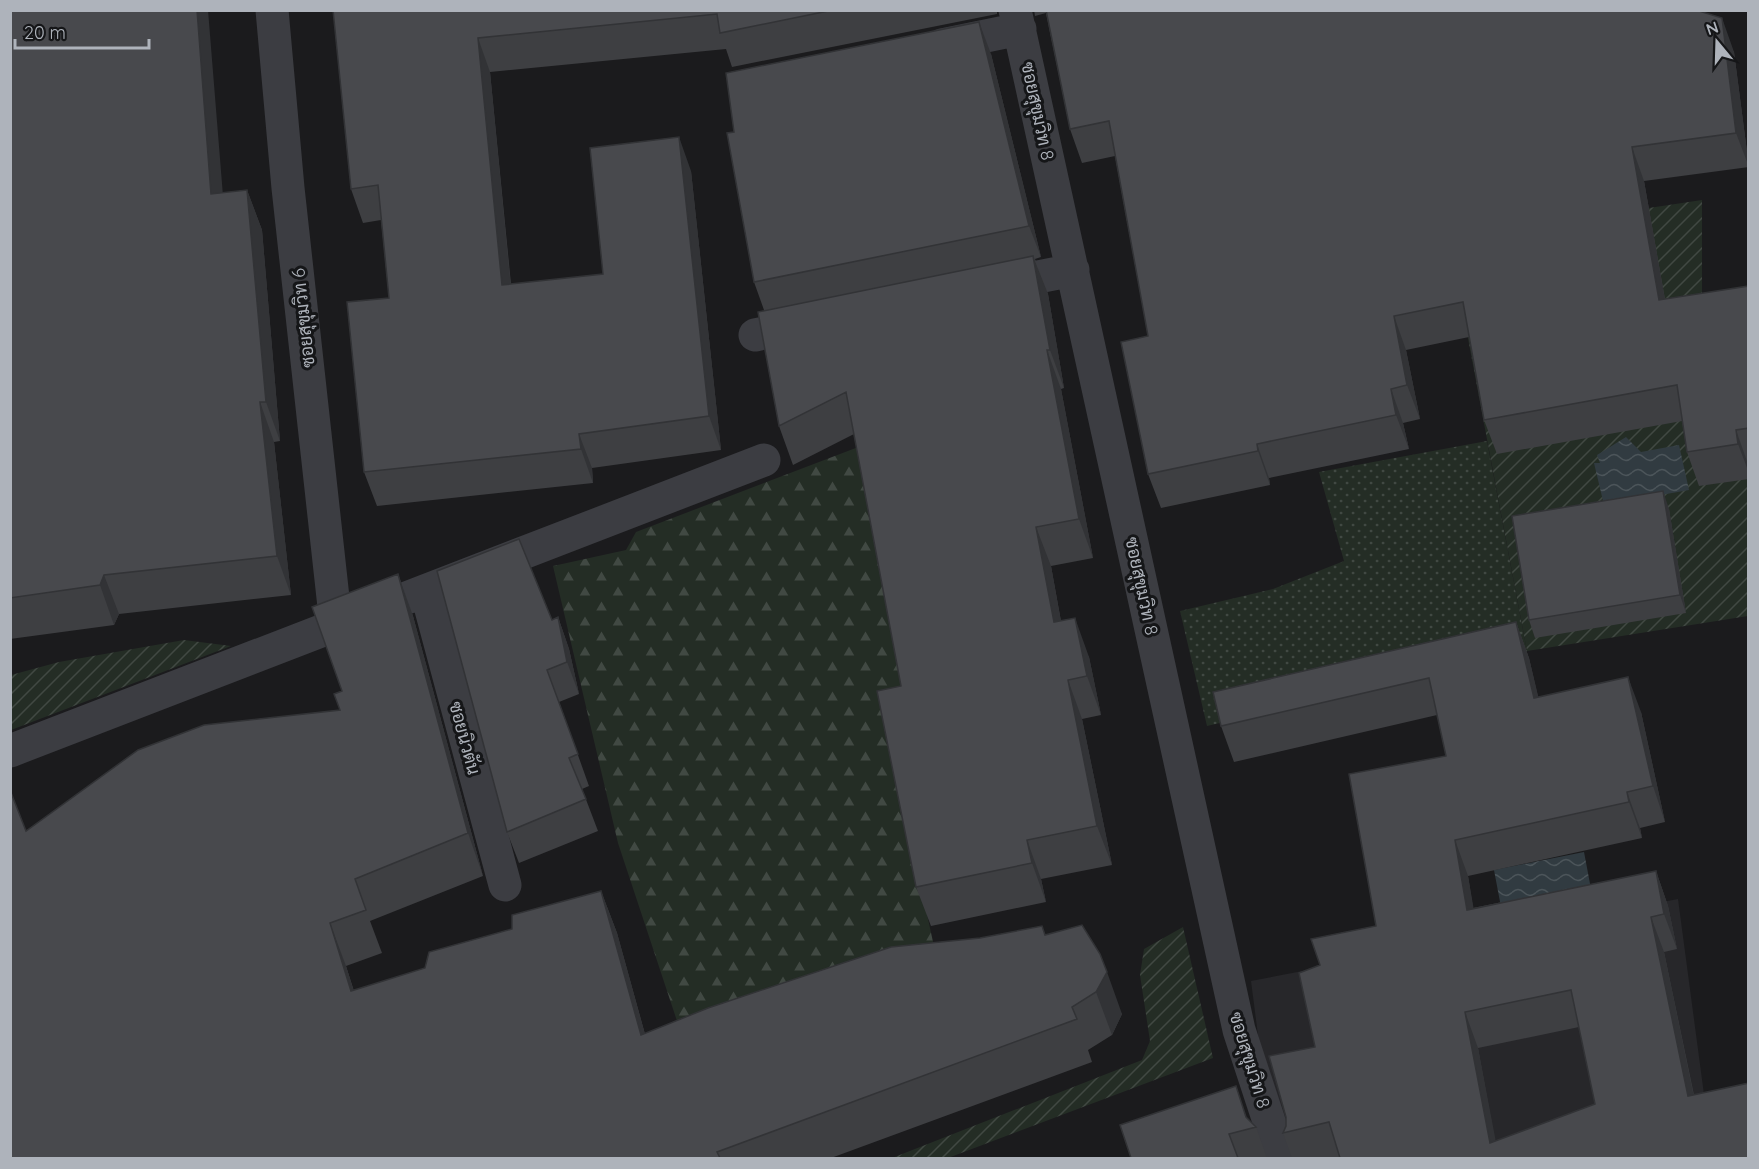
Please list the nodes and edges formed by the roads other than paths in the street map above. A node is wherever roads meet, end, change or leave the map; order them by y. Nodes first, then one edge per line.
1 (272, 10) edge
2 (1017, 20) edge
3 (915, 50) edge
4 (1072, 270) junction
5 (970, 291) edge
6 (834, 319) edge
7 (755, 335) dead end
8 (764, 460) dead end
9 (426, 591) junction
10 (336, 625) junction
11 (10, 751) edge
12 (505, 885) dead end
13 (1281, 1158) edge

1 - 10 street, ซอยสุขุมวิท 6
2 - 3 street
2 - 4 street, ซอยสุขุมวิท 8
4 - 5 street
4 - 13 street, ซอยสุขุมวิท 8
6 - 7 street
8 - 9 street
9 - 10 street
9 - 12 street, ซอยนิวตัน
10 - 11 street

